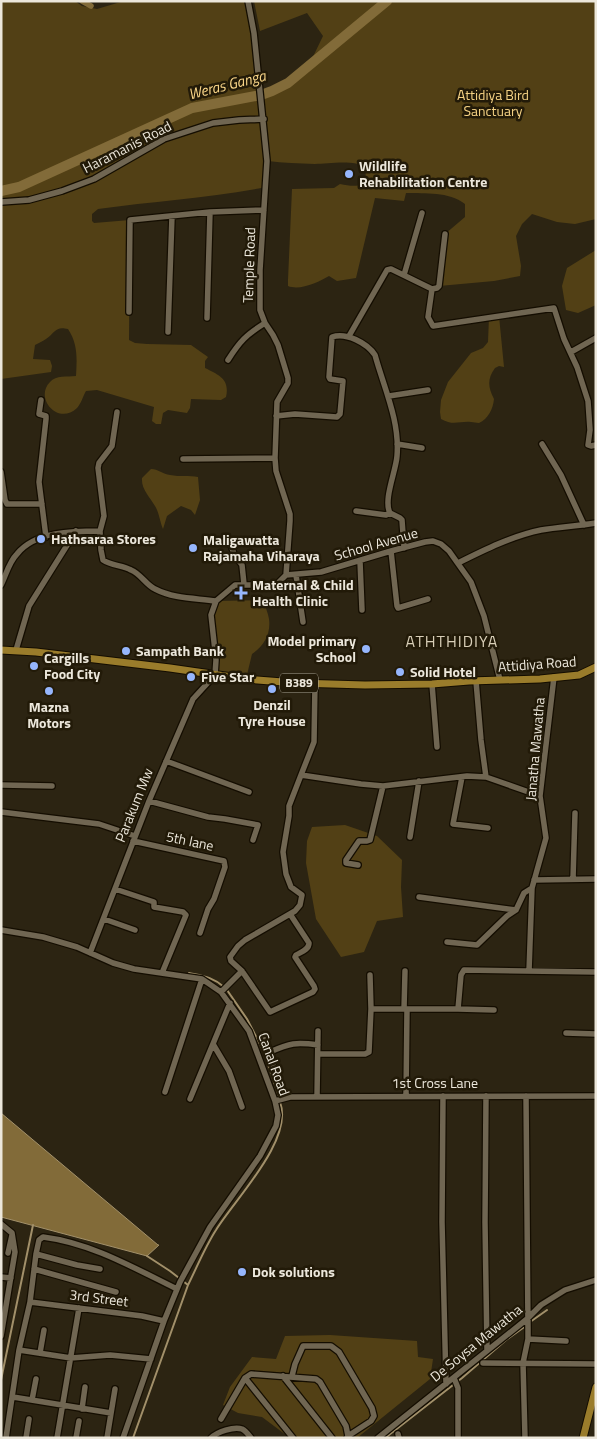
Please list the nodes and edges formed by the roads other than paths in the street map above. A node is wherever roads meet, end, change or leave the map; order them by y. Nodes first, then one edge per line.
1 (248, 1) edge
2 (264, 117) junction
3 (1, 202) edge
4 (264, 210) junction
5 (210, 212) junction
6 (422, 213) dead end
7 (172, 216) junction
8 (446, 234) dead end
9 (404, 275) junction
10 (432, 289) junction
11 (129, 312) dead end
12 (207, 318) dead end
13 (265, 323) junction
14 (168, 332) dead end
15 (349, 336) junction
16 (596, 338) edge
17 (571, 352) junction
18 (228, 360) dead end
19 (428, 390) dead end
20 (389, 396) junction
21 (41, 400) dead end
22 (117, 412) dead end
23 (276, 416) junction
24 (398, 444) junction
25 (542, 444) dead end
26 (596, 445) edge
27 (422, 448) dead end
28 (275, 458) junction
29 (183, 459) dead end
30 (1, 472) edge
31 (42, 504) junction
32 (356, 511) dead end
33 (390, 513) junction
34 (596, 522) edge
35 (584, 525) junction
36 (76, 531) junction
37 (100, 531) junction
38 (46, 537) junction
39 (230, 542) dead end
40 (404, 548) junction
41 (391, 551) junction
42 (360, 560) junction
43 (458, 564) junction
44 (286, 575) junction
45 (296, 575) junction
46 (244, 584) junction
47 (1, 585) edge
48 (428, 599) dead end
49 (216, 601) junction
50 (362, 610) dead end
51 (303, 622) dead end
52 (1, 650) edge
53 (16, 650) junction
54 (596, 667) edge
55 (215, 674) junction
56 (554, 677) junction
57 (500, 680) junction
58 (476, 681) junction
59 (315, 683) junction
60 (432, 684) junction
61 (437, 748) dead end
62 (166, 761) junction
63 (301, 775) junction
64 (462, 776) junction
65 (486, 777) junction
66 (419, 781) junction
67 (1, 785) edge
68 (52, 786) dead end
69 (383, 786) junction
70 (249, 792) dead end
71 (540, 796) junction
72 (148, 801) junction
73 (1, 812) edge
74 (575, 813) dead end
75 (488, 828) dead end
76 (410, 837) dead end
77 (134, 839) junction
78 (253, 840) dead end
79 (358, 865) dead end
80 (573, 879) junction
81 (596, 879) edge
82 (534, 880) junction
83 (532, 888) junction
84 (115, 889) junction
85 (419, 897) dead end
86 (516, 910) junction
87 (290, 914) junction
88 (104, 919) junction
89 (1, 930) edge
90 (135, 930) dead end
91 (200, 933) dead end
92 (447, 942) dead end
93 (90, 953) junction
94 (242, 970) junction
95 (405, 970) dead end
96 (529, 971) junction
97 (596, 972) edge
98 (162, 973) junction
99 (370, 975) dead end
100 (202, 979) junction
101 (224, 990) junction
102 (230, 1003) junction
103 (371, 1009) junction
104 (406, 1009) junction
105 (458, 1009) junction
106 (494, 1010) dead end
107 (318, 1031) dead end
108 (566, 1033) dead end
109 (596, 1034) edge
110 (265, 1038) dead end
111 (213, 1044) junction
112 (318, 1045) junction
113 (270, 1052) junction
114 (318, 1054) junction
115 (164, 1092) dead end
116 (406, 1096) junction
117 (443, 1096) junction
118 (486, 1096) junction
119 (526, 1096) junction
120 (596, 1096) edge
121 (317, 1097) junction
122 (190, 1099) dead end
123 (279, 1100) junction
124 (242, 1107) dead end
125 (1, 1224) edge
126 (12, 1233) junction
127 (8, 1253) dead end
128 (36, 1254) junction
129 (34, 1268) junction
130 (100, 1270) dead end
131 (1, 1277) edge
132 (10, 1278) junction
133 (596, 1280) edge
134 (177, 1289) junction
135 (116, 1292) dead end
136 (4, 1298) edge
137 (30, 1302) junction
138 (79, 1308) junction
139 (164, 1321) junction
140 (528, 1323) junction
141 (2, 1328) edge
142 (44, 1330) dead end
143 (1, 1336) edge
144 (528, 1339) junction
145 (566, 1341) dead end
146 (19, 1350) junction
147 (487, 1350) junction
148 (40, 1353) junction
149 (70, 1358) junction
150 (151, 1359) junction
151 (483, 1363) dead end
152 (523, 1364) junction
153 (596, 1364) edge
154 (283, 1376) junction
155 (292, 1376) junction
156 (245, 1378) junction
157 (36, 1379) dead end
158 (456, 1381) junction
159 (446, 1384) junction
160 (85, 1387) dead end
161 (596, 1387) edge
162 (115, 1389) dead end
163 (12, 1397) junction
164 (32, 1400) junction
165 (594, 1402) edge
166 (63, 1406) junction
167 (82, 1408) junction
168 (111, 1413) junction
169 (29, 1418) dead end
170 (222, 1419) dead end
171 (79, 1421) dead end
172 (348, 1437) edge
173 (6, 1438) edge
174 (26, 1438) edge
175 (56, 1438) edge
176 (76, 1438) edge
177 (107, 1438) edge
178 (124, 1438) edge
179 (211, 1438) edge
180 (251, 1438) edge
181 (293, 1438) edge
182 (332, 1438) edge
183 (378, 1438) edge
184 (458, 1438) edge
185 (525, 1438) edge
186 (583, 1438) edge

1 - 2 street, Temple Road
2 - 3 street, Haramanis Road
2 - 4 street, Temple Road
4 - 5 street
4 - 13 street, Temple Road
5 - 7 street
5 - 12 street
6 - 9 street
7 - 11 street
7 - 14 street
8 - 10 street
9 - 10 street
9 - 15 street
10 - 17 street
13 - 18 street
13 - 23 street, Temple Road
15 - 20 street
15 - 23 street
16 - 17 street
17 - 26 street
19 - 20 street
20 - 24 street
21 - 31 street
22 - 37 street
23 - 28 street, Temple Road
24 - 27 street
24 - 33 street
25 - 35 street
28 - 29 street
28 - 44 street, Temple Road
30 - 31 street
31 - 38 street
32 - 33 street
33 - 40 street
34 - 35 street
35 - 43 street
36 - 37 street
36 - 38 street
36 - 53 street
37 - 49 street
38 - 47 street
39 - 46 street
40 - 41 street, School Avenue
40 - 43 street, School Avenue
41 - 42 street, School Avenue
41 - 48 street
42 - 45 street, School Avenue
42 - 50 street
43 - 57 street, School Avenue
44 - 45 street, School Avenue
44 - 46 street
45 - 51 street
46 - 49 street
49 - 55 street
52 - 53 main road, Attidiya Road / B389
53 - 55 main road, Attidiya Road / B389
54 - 56 main road, Attidiya Road / B389
55 - 59 main road, Attidiya Road / B389
55 - 62 street, Parakum Mw
56 - 57 main road, Attidiya Road / B389
56 - 71 street, Janatha Mawatha
57 - 58 main road, Attidiya Road / B389
58 - 60 main road, Attidiya Road / B389
58 - 65 street
59 - 60 main road, Attidiya Road / B389
59 - 63 street
60 - 61 street
62 - 70 street
62 - 72 street, Parakum Mw
63 - 69 street
63 - 87 street
64 - 65 street
64 - 66 street
64 - 75 street
65 - 71 street
66 - 69 street
66 - 76 street
67 - 68 street
69 - 79 street
71 - 82 street, Janatha Mawatha
72 - 77 street, Parakum Mw
72 - 78 street
73 - 77 street
74 - 80 street
77 - 84 street, Parakum Mw
77 - 91 street, 5th lane
80 - 81 street
80 - 82 street
82 - 83 street, Janatha Mawatha
83 - 86 street
83 - 96 street, Janatha Mawatha
84 - 88 street, Parakum Mw
84 - 98 street
85 - 86 street
86 - 92 street
87 - 94 street
87 - 94 street
88 - 90 street
88 - 93 street, Parakum Mw
89 - 93 street, Canal Road
93 - 98 street, Canal Road
94 - 101 street
95 - 104 street
96 - 97 street
96 - 105 street
98 - 100 street, Canal Road
99 - 103 street
100 - 101 street, Canal Road
100 - 115 street
101 - 102 street, Canal Road
102 - 111 street
102 - 123 street, Canal Road
103 - 104 street
103 - 114 street
104 - 105 street
104 - 116 street
105 - 106 street
107 - 112 street
108 - 109 street
110 - 113 street
111 - 122 street
111 - 124 street
112 - 113 street
112 - 114 street
113 - 123 street
114 - 121 street
116 - 117 street, 1st Cross Lane
116 - 121 street, 1st Cross Lane
117 - 118 street, 1st Cross Lane
117 - 159 street
118 - 119 street, 1st Cross Lane
118 - 147 street
119 - 120 street, 1st Cross Lane
119 - 140 street
121 - 123 street, 1st Cross Lane
123 - 134 street, Canal Road
125 - 126 street
126 - 127 street
126 - 132 street
128 - 129 street
128 - 130 street
128 - 134 street
129 - 135 street
129 - 137 street
131 - 132 street
132 - 136 street
133 - 140 street, De Soysa Mawatha
134 - 139 street, Canal Road
136 - 141 street
137 - 138 street, 3rd Street
137 - 146 street
138 - 139 street, 3rd Street
138 - 149 street
139 - 150 street, Canal Road
140 - 144 street
140 - 147 street, De Soysa Mawatha
141 - 143 street
142 - 148 street
144 - 145 street
144 - 152 street
146 - 148 street
146 - 163 street
147 - 158 street, De Soysa Mawatha
148 - 149 street
149 - 150 street
149 - 166 street
150 - 178 street, Canal Road
151 - 152 street
152 - 153 street
152 - 185 street
154 - 155 street
154 - 156 street
154 - 182 street
155 - 172 street
155 - 172 street
156 - 170 street
156 - 181 street
157 - 164 street
158 - 159 street, De Soysa Mawatha
158 - 184 street
159 - 183 street, De Soysa Mawatha
160 - 167 street
161 - 165 main road
162 - 168 street
163 - 164 street
163 - 173 street
164 - 166 street
165 - 186 main road
166 - 167 street
166 - 175 street
167 - 168 street
168 - 177 street
169 - 174 street
171 - 176 street
179 - 180 street

